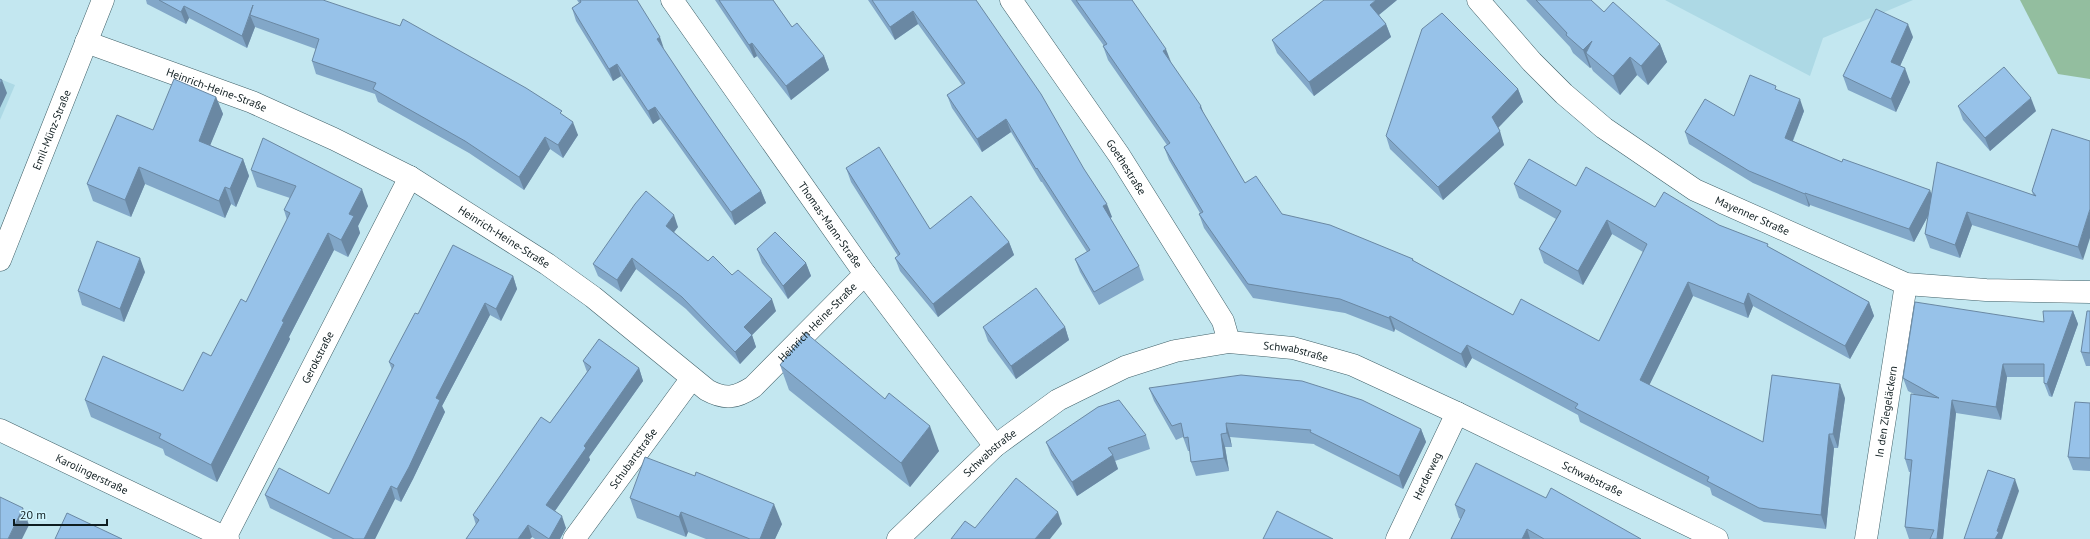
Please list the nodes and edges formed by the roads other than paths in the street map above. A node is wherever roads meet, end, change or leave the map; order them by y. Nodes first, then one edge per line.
1 (103, 0) edge
2 (672, 0) edge
3 (1011, 0) edge
4 (1478, 0) edge
5 (86, 42) junction
6 (410, 177) junction
7 (0, 260) edge
8 (865, 274) junction
9 (1906, 284) junction
10 (2090, 292) edge
11 (1229, 342) junction
12 (692, 378) junction
13 (1457, 413) junction
14 (0, 430) edge
15 (995, 446) junction
16 (226, 538) edge
17 (574, 539) edge
18 (898, 539) edge
19 (1397, 539) edge
20 (1717, 539) edge
21 (1866, 539) edge

1 - 5 street, Emil-Münz-Straße
2 - 8 street, Thomas-Mann-Straße
3 - 11 street, Goethestraße
4 - 9 street, Mayenner Straße
5 - 6 street, Heinrich-Heine-Straße
5 - 7 street, Emil-Münz-Straße
6 - 12 street, Heinrich-Heine-Straße
6 - 16 street, Gerokstraße
8 - 12 street, Heinrich-Heine-Straße
8 - 15 street, Thomas-Mann-Straße
9 - 10 street, Mayenner Straße
9 - 21 street, In den Ziegeläckern
11 - 13 street, Schwabstraße
11 - 15 street, Schwabstraße
12 - 17 street, Schubartstraße
13 - 19 street, Herderweg
13 - 20 street, Schwabstraße
14 - 16 street, Karolingerstraße
15 - 18 street, Schwabstraße

